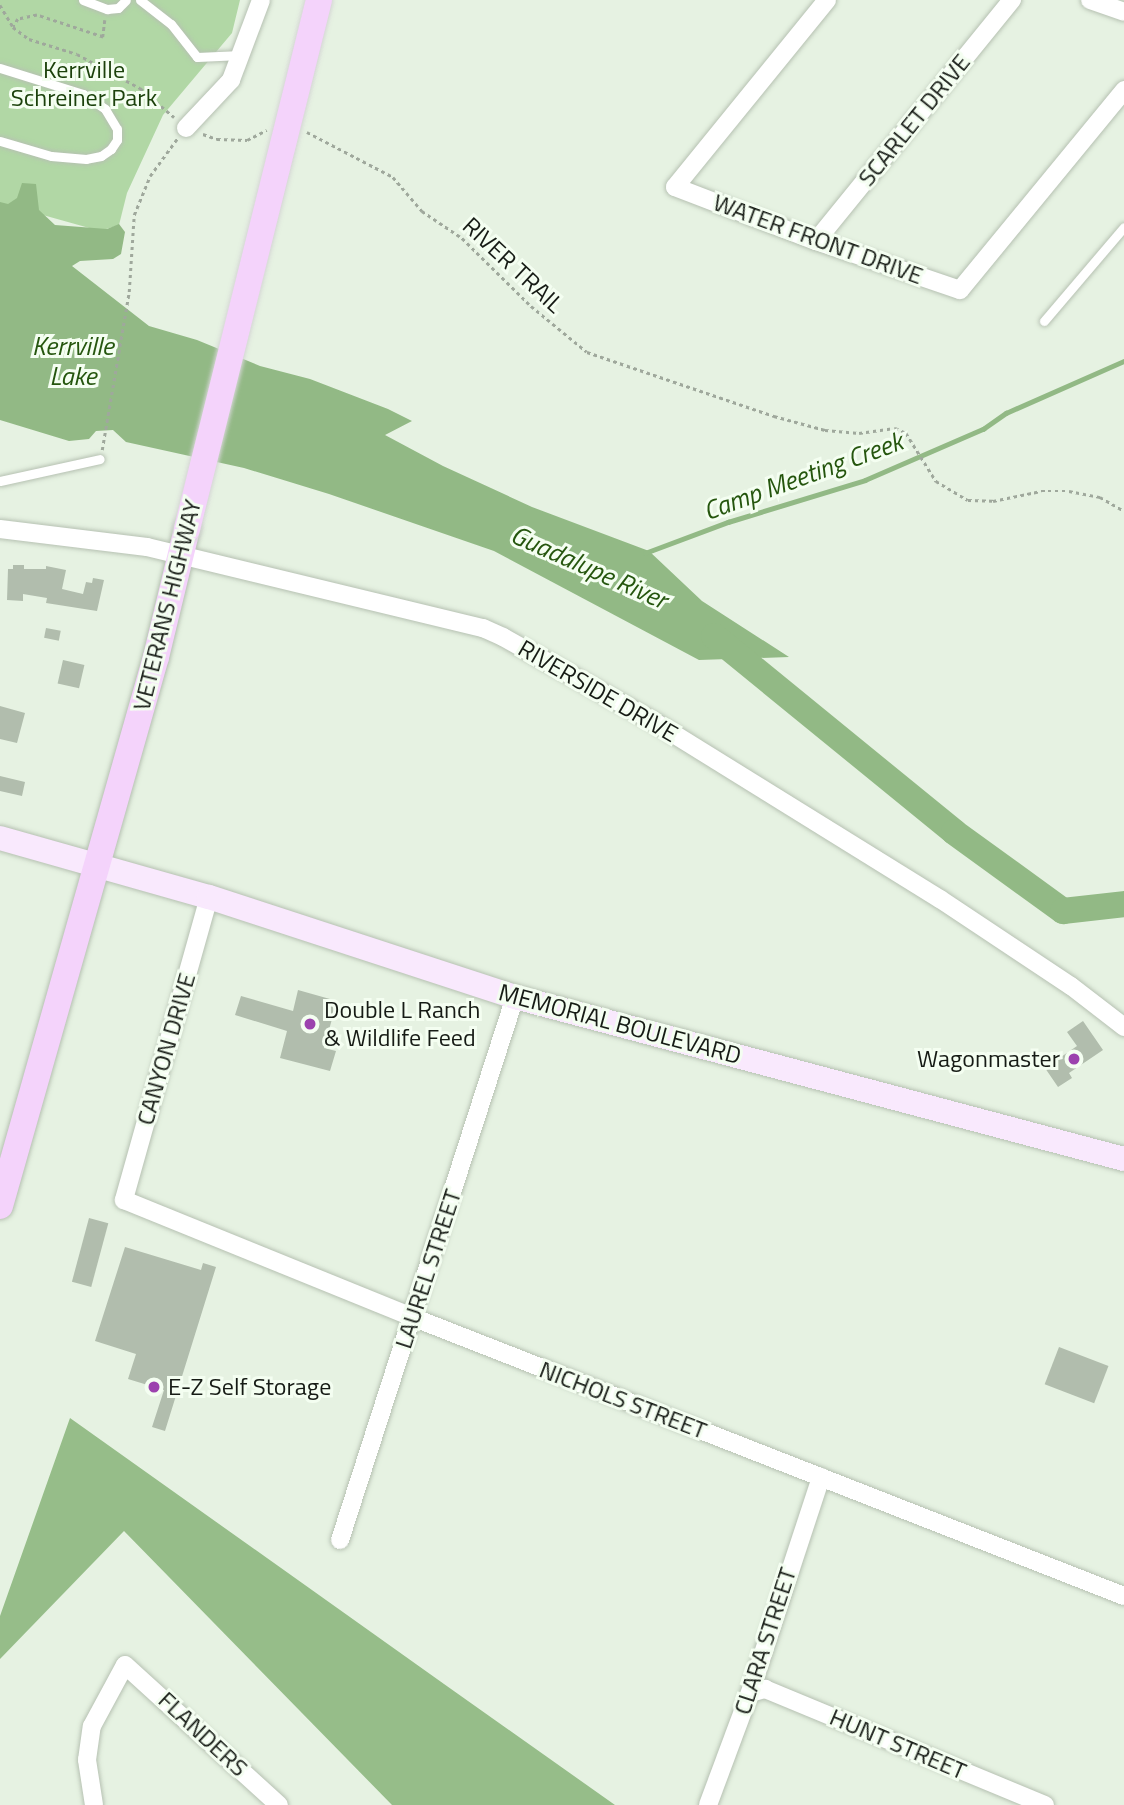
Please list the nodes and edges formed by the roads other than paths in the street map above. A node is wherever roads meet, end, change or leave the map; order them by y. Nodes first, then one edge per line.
1 (83, 0) edge
2 (127, 0) edge
3 (140, 0) edge
4 (261, 0) edge
5 (319, 0) edge
6 (827, 0) edge
7 (1012, 0) edge
8 (1090, 0) edge
9 (1124, 12) edge
10 (242, 55) junction
11 (0, 68) edge
12 (1124, 90) edge
13 (186, 128) road end
14 (0, 141) edge
15 (1124, 226) edge
16 (816, 241) junction
17 (1044, 321) dead end
18 (100, 459) dead end
19 (0, 481) edge
20 (0, 529) edge
21 (183, 555) junction
22 (0, 838) edge
23 (97, 866) junction
24 (209, 897) junction
25 (515, 997) junction
26 (1124, 1027) edge
27 (1124, 1159) edge
28 (124, 1200) joint
29 (0, 1206) edge
30 (412, 1317) junction
31 (821, 1477) junction
32 (340, 1540) dead end
33 (1124, 1596) edge
34 (750, 1693) junction
35 (94, 1805) edge
36 (279, 1805) edge
37 (708, 1805) edge
38 (1045, 1805) edge

1 - 2 lane
3 - 10 lane
4 - 10 street
5 - 21 main road, VETERANS HIGHWAY, bridge
6 - 16 street, WATER FRONT DRIVE
7 - 16 street, SCARLET DRIVE
8 - 9 street
10 - 13 street
11 - 14 lane
12 - 16 street, WATER FRONT DRIVE
15 - 17 lane
18 - 19 lane
20 - 21 street, RIVERSIDE DRIVE
21 - 23 main road, VETERANS HIGHWAY
21 - 26 street, RIVERSIDE DRIVE
22 - 23 main road, MEMORIAL BOULEVARD
23 - 24 main road, MEMORIAL BOULEVARD
23 - 29 main road, VETERANS HIGHWAY
24 - 25 main road, MEMORIAL BOULEVARD
24 - 28 street, CANYON DRIVE
25 - 27 main road, MEMORIAL BOULEVARD
25 - 30 street, LAUREL STREET
28 - 30 street, NICHOLS STREET
30 - 31 street, NICHOLS STREET
30 - 32 street, LAUREL STREET
31 - 33 street, NICHOLS STREET
31 - 34 street, CLARA STREET
34 - 37 street, CLARA STREET
34 - 38 street, HUNT STREET
35 - 36 street, FLANDERS

